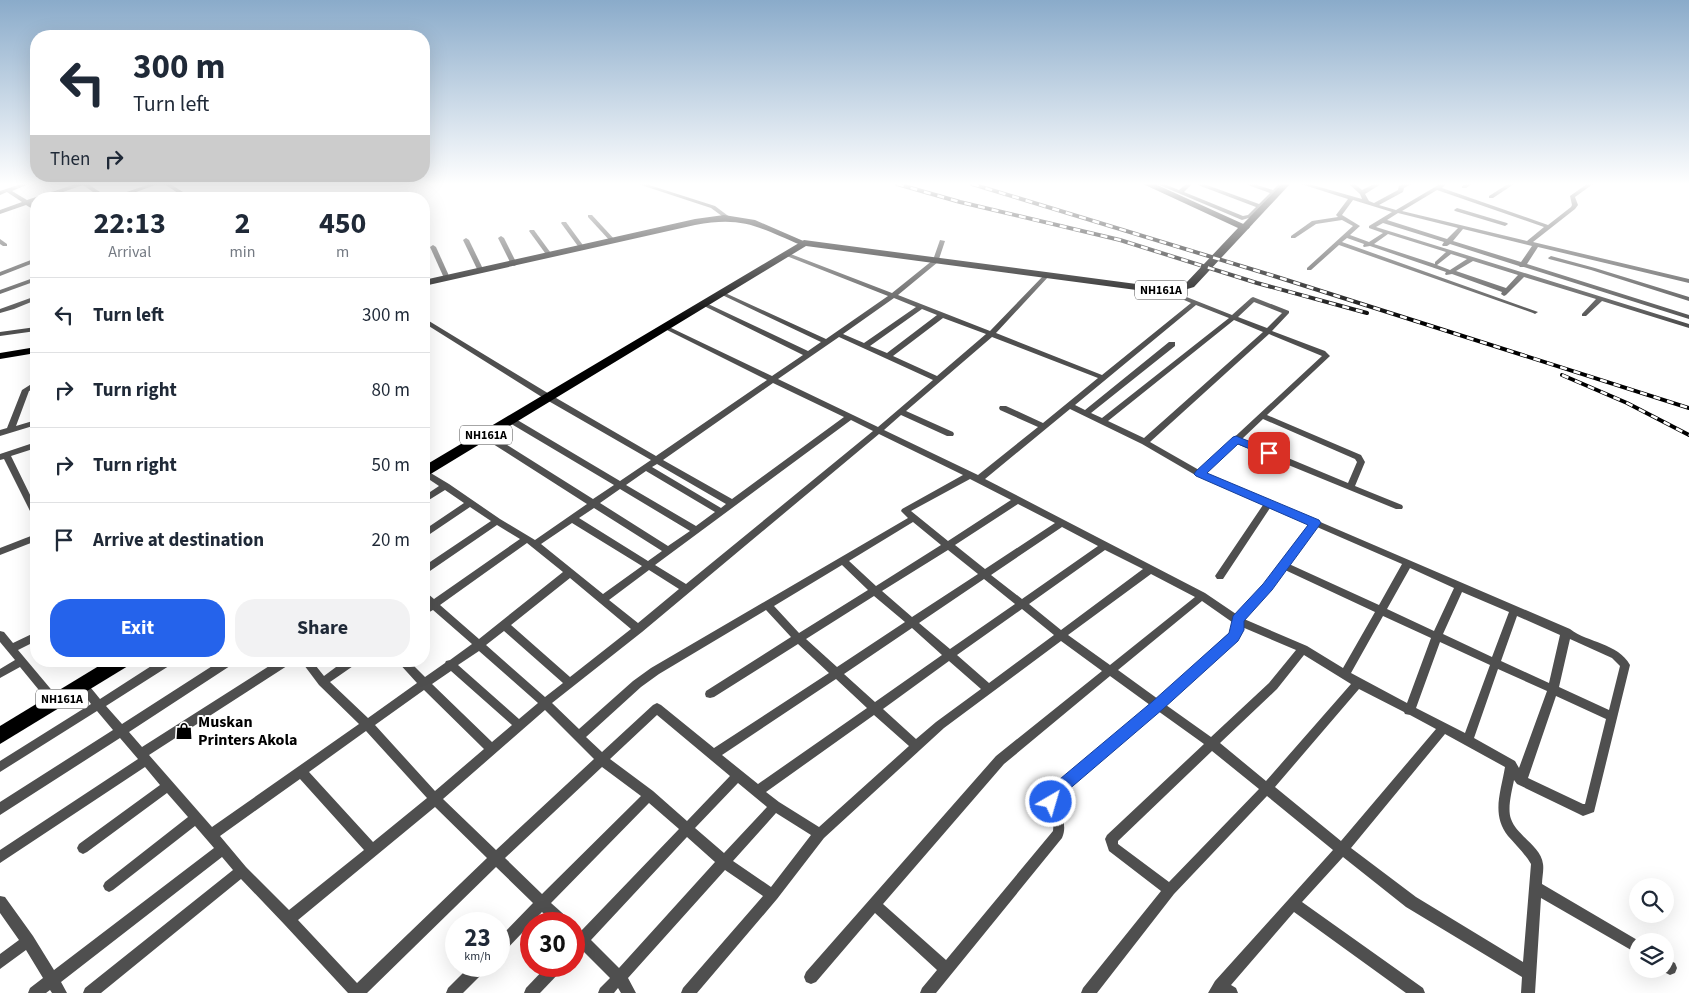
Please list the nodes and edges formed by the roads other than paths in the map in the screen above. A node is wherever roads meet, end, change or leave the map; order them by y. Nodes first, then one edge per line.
1 (569, 230) edge
2 (604, 230) edge
3 (657, 230) edge
4 (773, 230) edge
5 (1242, 230) edge
6 (1303, 230) edge
7 (1352, 230) edge
8 (1383, 230) edge
9 (1412, 230) edge
10 (1460, 230) edge
11 (1472, 230) edge
12 (1505, 230) edge
13 (1545, 230) edge
14 (532, 231) dead end
15 (1388, 232) junction
16 (1346, 236) junction
17 (501, 238) dead end
18 (1293, 238) dead end
19 (1506, 238) junction
20 (466, 240) dead end
21 (613, 240) junction
22 (942, 241) dead end
23 (1448, 242) junction
24 (804, 243) junction
25 (1338, 243) junction
26 (1528, 243) junction
27 (1369, 244) junction
28 (1536, 245) junction
29 (433, 247) dead end
30 (582, 248) junction
31 (1441, 249) junction
32 (1556, 250) junction
33 (1360, 251) junction
34 (1450, 252) junction
35 (786, 254) junction
36 (550, 256) junction
37 (1408, 258) junction
38 (1551, 258) junction
39 (1471, 259) junction
40 (1598, 260) junction
41 (936, 261) junction
42 (30, 262) edge
43 (1437, 263) dead end
44 (514, 264) junction
45 (1400, 265) junction
46 (1522, 266) junction
47 (1593, 269) junction
48 (1309, 270) dead end
49 (1638, 270) junction
50 (482, 271) junction
51 (1450, 272) junction
52 (1542, 272) junction
53 (1393, 273) dead end
54 (0, 274) edge
55 (1522, 275) junction
56 (1050, 276) junction
57 (447, 278) junction
58 (1443, 280) junction
59 (1537, 280) junction
60 (30, 281) edge
61 (1633, 281) junction
62 (1689, 281) edge
63 (430, 282) edge
64 (1582, 285) junction
65 (1507, 291) junction
66 (0, 292) edge
67 (1577, 292) junction
68 (721, 293) junction
69 (1177, 295) dead end
70 (893, 296) junction
71 (1623, 297) junction
72 (1499, 299) junction
73 (1600, 299) junction
74 (1689, 299) edge
75 (30, 300) edge
76 (1195, 303) junction
77 (704, 304) junction
78 (1618, 305) junction
79 (921, 307) junction
80 (0, 311) edge
81 (1535, 312) dead end
82 (942, 315) junction
83 (1584, 315) dead end
84 (1689, 317) edge
85 (1233, 318) junction
86 (430, 324) edge
87 (665, 326) junction
88 (1689, 326) edge
89 (30, 330) edge
90 (1268, 331) junction
91 (0, 334) edge
92 (838, 334) junction
93 (991, 334) junction
94 (826, 342) junction
95 (1172, 344) dead end
96 (865, 346) junction
97 (30, 351) edge
98 (808, 354) junction
99 (0, 356) edge
100 (888, 356) junction
101 (1102, 377) junction
102 (774, 378) junction
103 (937, 379) junction
104 (30, 388) edge
105 (548, 397) junction
106 (1068, 405) junction
107 (1003, 408) dead end
108 (901, 412) junction
109 (1086, 413) junction
110 (850, 416) junction
111 (1262, 416) junction
112 (511, 420) junction
113 (1103, 421) junction
114 (30, 424) edge
115 (1043, 426) junction
116 (10, 430) junction
117 (879, 430) junction
118 (0, 433) edge
119 (950, 434) dead end
120 (485, 435) junction
121 (1236, 440) junction
122 (1145, 442) junction
123 (30, 448) edge
124 (3, 456) edge
125 (657, 461) junction
126 (430, 468) edge
127 (647, 468) junction
128 (1200, 474) junction
129 (430, 476) edge
130 (974, 477) junction
131 (621, 484) junction
132 (446, 486) junction
133 (1350, 487) junction
134 (430, 496) edge
135 (1018, 500) junction
136 (470, 503) junction
137 (732, 503) junction
138 (1269, 503) junction
139 (30, 504) edge
140 (592, 504) junction
141 (1399, 507) dead end
142 (722, 512) junction
143 (572, 518) junction
144 (914, 518) junction
145 (497, 522) junction
146 (1062, 523) junction
147 (1315, 523) junction
148 (430, 530) edge
149 (697, 531) junction
150 (30, 540) edge
151 (531, 542) junction
152 (1105, 545) junction
153 (949, 546) junction
154 (669, 551) junction
155 (0, 552) edge
156 (843, 560) junction
157 (1408, 563) junction
158 (649, 565) junction
159 (1284, 566) junction
160 (430, 567) edge
161 (1149, 570) junction
162 (569, 573) junction
163 (983, 574) junction
164 (1220, 576) dead end
165 (1459, 587) junction
166 (686, 589) junction
167 (875, 592) junction
168 (1202, 596) junction
169 (602, 600) junction
170 (430, 601) edge
171 (434, 604) junction
172 (1020, 604) junction
173 (767, 605) junction
174 (430, 607) edge
175 (1380, 611) junction
176 (1514, 611) junction
177 (1237, 620) junction
178 (911, 623) junction
179 (504, 625) junction
180 (638, 629) junction
181 (1566, 632) junction
182 (0, 636) edge
183 (1062, 636) junction
184 (1436, 636) junction
185 (798, 638) junction
186 (30, 639) edge
187 (479, 645) junction
188 (11, 649) junction
189 (1303, 649) junction
190 (950, 655) junction
191 (22, 661) junction
192 (450, 664) junction
193 (1496, 664) junction
194 (113, 667) edge
195 (159, 667) edge
196 (220, 667) edge
197 (277, 667) edge
198 (311, 667) edge
199 (344, 667) edge
200 (408, 667) edge
201 (1111, 670) junction
202 (836, 673) junction
203 (0, 674) edge
204 (1344, 675) junction
205 (324, 682) junction
206 (570, 683) junction
207 (1358, 683) junction
208 (425, 684) junction
209 (83, 686) junction
210 (988, 689) junction
211 (1553, 689) junction
212 (710, 694) dead end
213 (56, 703) junction
214 (545, 703) junction
215 (99, 705) junction
216 (1158, 705) junction
217 (874, 708) junction
218 (1409, 711) junction
219 (1613, 717) junction
220 (368, 725) junction
221 (519, 725) junction
222 (1443, 728) junction
223 (121, 732) junction
224 (0, 736) edge
225 (579, 736) junction
226 (1468, 740) junction
227 (1211, 743) junction
228 (916, 746) junction
229 (492, 749) junction
230 (713, 755) junction
231 (143, 757) junction
232 (602, 760) junction
233 (1511, 765) junction
234 (0, 767) edge
235 (301, 772) junction
236 (738, 775) junction
237 (1521, 780) junction
238 (168, 786) junction
239 (1267, 788) junction
240 (758, 791) junction
241 (649, 794) junction
242 (435, 799) junction
243 (775, 806) junction
244 (0, 809) edge
245 (196, 818) junction
246 (688, 828) junction
247 (820, 834) junction
248 (211, 835) junction
249 (83, 848) dead end
250 (223, 848) junction
251 (1342, 849) junction
252 (372, 850) junction
253 (0, 856) edge
254 (496, 858) junction
255 (723, 861) junction
256 (242, 871) junction
257 (109, 886) dead end
258 (1535, 887) junction
259 (1170, 890) junction
260 (772, 896) junction
261 (0, 902) edge
262 (1293, 903) junction
263 (542, 904) junction
264 (874, 904) junction
265 (551, 912) edge
266 (288, 919) junction
267 (585, 931) edge
268 (510, 936) edge
269 (28, 941) junction
270 (1629, 943) edge
271 (585, 948) edge
272 (0, 962) edge
273 (946, 969) junction
274 (1530, 974) junction
275 (469, 977) edge
276 (546, 977) edge
277 (619, 977) junction
278 (811, 977) dead end
279 (52, 980) junction
280 (1222, 990) edge
281 (35, 993) edge
282 (60, 993) edge
283 (90, 993) edge
284 (356, 993) edge
285 (453, 993) edge
286 (531, 993) edge
287 (605, 993) edge
288 (629, 993) edge
289 (688, 993) edge
290 (927, 993) edge
291 (1088, 993) edge
292 (1418, 993) edge
293 (1528, 993) edge

1 - 30 street
2 - 21 street
3 - 21 main road
4 - 24 main road
5 - 56 highway, NH161A
6 - 18 street
7 - 16 street
8 - 15 street
9 - 23 street
10 - 23 street
11 - 19 street
12 - 19 street
13 - 26 street
14 - 36 street
15 - 27 street
15 - 31 street
16 - 25 street
16 - 27 street
17 - 44 street
19 - 26 street
20 - 50 street
21 - 30 main road
22 - 41 street
23 - 31 street
23 - 46 street
24 - 35 highway, NH161A
24 - 41 highway, NH161A
25 - 33 street
25 - 48 street
26 - 28 street
27 - 33 street
27 - 37 street
28 - 32 street
28 - 46 street
29 - 57 street
30 - 36 main road
31 - 34 street
32 - 38 street
32 - 40 street
33 - 45 street
34 - 39 street
34 - 43 street
35 - 68 highway, NH161A
35 - 70 street
36 - 44 main road
37 - 45 street
37 - 51 street
38 - 47 street
38 - 52 street
39 - 51 street
39 - 55 street
40 - 47 street
40 - 49 street
41 - 56 highway, NH161A
41 - 70 street
42 - 54 street
44 - 50 main road
45 - 53 street
45 - 58 street
46 - 52 street
47 - 61 street
47 - 64 street
49 - 61 street
49 - 62 street
50 - 57 main road
51 - 58 street
51 - 65 street
52 - 59 street
52 - 64 street
55 - 59 street
55 - 65 street
56 - 93 street
57 - 63 main road
58 - 72 street
59 - 67 street
60 - 66 street
61 - 71 street
61 - 74 street
64 - 67 street
64 - 71 street
65 - 72 street
67 - 73 street
68 - 77 highway, NH161A
68 - 94 street
69 - 76 street
70 - 79 street
70 - 92 street
71 - 78 street
71 - 84 street
72 - 81 street
73 - 78 street
73 - 83 street
75 - 80 street
76 - 85 street
76 - 101 street
77 - 87 highway, NH161A
77 - 98 street
78 - 88 street
79 - 82 street
79 - 96 street
82 - 93 street
82 - 100 street
85 - 90 street
85 - 90 street
85 - 113 street
86 - 105 street
87 - 102 street
87 - 105 highway, NH161A
89 - 91 street
90 - 111 street
90 - 122 street
92 - 94 street
92 - 96 street
93 - 101 street
93 - 103 street
94 - 98 street
95 - 109 street
96 - 100 street
97 - 99 main road
98 - 102 street
100 - 103 street
101 - 106 street
102 - 110 street
102 - 125 street
103 - 108 street
104 - 116 street
105 - 112 highway, NH161A
105 - 125 street
106 - 109 street
106 - 115 street
107 - 115 street
108 - 117 street
108 - 119 street
109 - 113 street
110 - 117 street
110 - 137 street
111 - 121 street
111 - 133 street
112 - 120 highway, NH161A
112 - 131 street
113 - 122 street
114 - 116 street
115 - 130 street
116 - 118 street
117 - 130 street
117 - 166 street
120 - 126 highway, NH161A
120 - 140 street
121 - 128 street
121 - 133 street
122 - 128 street
123 - 124 street
124 - 139 street
125 - 127 street
125 - 137 street
127 - 131 street
127 - 142 street
128 - 138 street
129 - 132 street
130 - 135 street
130 - 144 street
131 - 140 street
131 - 149 street
132 - 134 street
132 - 136 street
133 - 141 street
135 - 146 street
135 - 153 street
136 - 145 street
136 - 148 street
137 - 142 street
138 - 147 street
138 - 164 street
140 - 143 street
140 - 154 street
142 - 149 street
143 - 151 street
143 - 158 street
144 - 153 street
144 - 156 street
145 - 151 street
145 - 160 street
146 - 152 street
146 - 163 street
147 - 157 street
147 - 159 street
149 - 154 street
150 - 155 street
151 - 162 street
151 - 171 street
152 - 161 street
152 - 172 street
153 - 163 street
153 - 167 street
154 - 158 street
156 - 167 street
156 - 173 street
157 - 165 street
157 - 175 street
158 - 166 street
158 - 169 street
159 - 175 street
159 - 177 street
161 - 168 street
161 - 183 street
162 - 169 street
162 - 179 street
163 - 172 street
163 - 178 street
165 - 176 street
165 - 184 street
166 - 180 street
167 - 178 street
167 - 185 street
168 - 177 street
168 - 201 street
169 - 180 street
170 - 171 street
171 - 174 street
171 - 187 street
172 - 183 street
172 - 190 street
173 - 185 street
173 - 225 street
175 - 184 street
175 - 204 street
176 - 181 street
176 - 193 street
177 - 189 street
177 - 216 street
178 - 190 street
178 - 202 street
179 - 187 street
179 - 206 street
180 - 206 street
181 - 211 street
181 - 219 street
182 - 188 street
183 - 201 street
183 - 210 street
184 - 193 street
184 - 218 street
185 - 202 street
185 - 212 street
186 - 188 street
187 - 192 street
187 - 214 street
188 - 191 street
189 - 204 street
189 - 227 street
190 - 210 street
190 - 217 street
191 - 203 street
191 - 213 street
192 - 208 street
192 - 221 street
193 - 211 street
193 - 226 street
194 - 209 highway, NH161A
195 - 215 street
196 - 223 street
197 - 231 street
198 - 205 street
199 - 205 street
200 - 208 street
201 - 216 street
201 - 264 street
202 - 217 street
202 - 230 street
204 - 207 street
205 - 220 street
206 - 214 street
207 - 218 street
207 - 239 street
208 - 220 street
208 - 229 street
209 - 213 highway, NH161A
209 - 215 street
210 - 228 street
211 - 219 street
211 - 237 street
213 - 224 highway, NH161A
214 - 221 street
214 - 225 street
215 - 223 street
215 - 234 street
216 - 227 street
216 - 273 street
217 - 228 street
217 - 240 street
218 - 222 street
219 - 237 street
220 - 235 street
220 - 242 street
221 - 229 street
222 - 226 street
222 - 251 street
223 - 231 street
223 - 244 street
225 - 232 street
226 - 233 street
227 - 239 street
227 - 259 street
228 - 247 street
229 - 242 street
230 - 232 street
230 - 236 street
231 - 238 street
231 - 253 street
232 - 241 street
232 - 254 street
233 - 237 street
233 - 258 street
235 - 248 street
235 - 252 street
236 - 240 street
236 - 246 street
238 - 245 street
238 - 249 street
239 - 251 street
239 - 259 street
240 - 243 street
241 - 246 street
241 - 263 street
242 - 252 street
242 - 254 street
243 - 247 street
243 - 255 street
245 - 248 street
245 - 257 street
246 - 255 street
246 - 267 street
247 - 260 street
248 - 250 street
250 - 256 street
250 - 279 street
251 - 262 street
251 - 274 street
252 - 266 street
254 - 263 street
254 - 284 street
255 - 260 street
255 - 277 street
256 - 266 street
256 - 283 street
258 - 270 street
258 - 274 street
259 - 291 street
260 - 289 street
261 - 269 street
262 - 280 street
262 - 292 street
263 - 265 street
263 - 268 street
264 - 273 street
264 - 278 street
266 - 284 street
269 - 272 street
269 - 279 street
271 - 277 street
273 - 290 street
274 - 293 street
275 - 285 street
276 - 286 street
277 - 287 street
277 - 288 street
279 - 281 street
279 - 282 street

